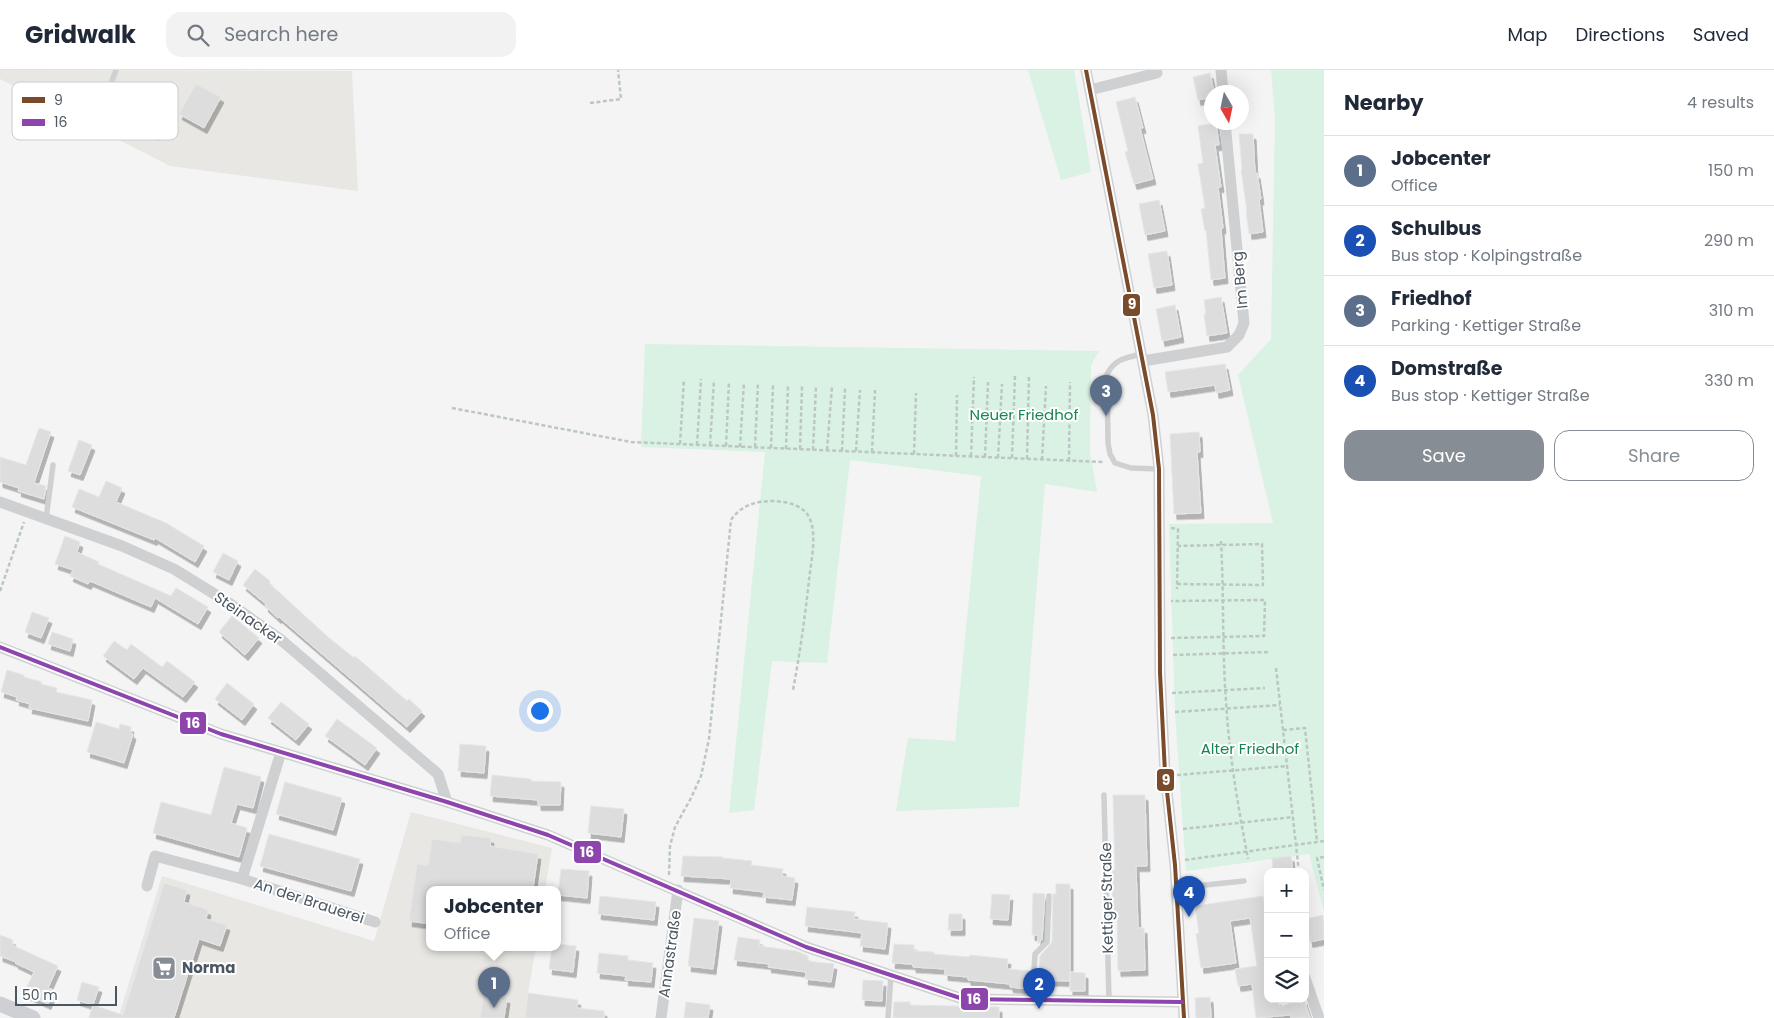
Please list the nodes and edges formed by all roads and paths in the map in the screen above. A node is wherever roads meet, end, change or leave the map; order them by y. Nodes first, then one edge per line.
1 (116, 70) edge
2 (618, 70) edge
3 (1086, 70) edge
4 (1156, 70) edge
5 (1221, 70) edge
6 (112, 82) edge
7 (1222, 85) edge
8 (1090, 90) junction
9 (590, 103) dead end
10 (1227, 130) edge
11 (1142, 357) junction
12 (1015, 375) dead end
13 (1029, 375) dead end
14 (974, 377) dead end
15 (684, 378) dead end
16 (701, 379) dead end
17 (714, 380) dead end
18 (729, 382) dead end
19 (744, 382) dead end
20 (988, 382) dead end
21 (1070, 382) dead end
22 (758, 383) dead end
23 (773, 384) dead end
24 (1002, 384) dead end
25 (788, 385) dead end
26 (802, 386) dead end
27 (816, 386) dead end
28 (1046, 386) dead end
29 (832, 387) dead end
30 (845, 388) dead end
31 (860, 390) dead end
32 (875, 390) dead end
33 (916, 393) dead end
34 (957, 395) dead end
35 (452, 408) dead end
36 (680, 444) junction
37 (697, 445) junction
38 (710, 446) junction
39 (726, 446) junction
40 (740, 446) junction
41 (755, 447) junction
42 (771, 448) junction
43 (786, 449) junction
44 (800, 449) junction
45 (813, 450) junction
46 (827, 450) junction
47 (842, 451) junction
48 (856, 451) junction
49 (872, 452) junction
50 (914, 454) junction
51 (956, 456) junction
52 (971, 456) junction
53 (985, 457) junction
54 (998, 458) junction
55 (1012, 458) junction
56 (1027, 459) junction
57 (1042, 460) junction
58 (1069, 461) junction
59 (1115, 463) junction
60 (53, 465) dead end
61 (1159, 469) junction
62 (0, 502) edge
63 (28, 512) junction
64 (46, 519) junction
65 (1160, 528) junction
66 (1221, 540) dead end
67 (1221, 545) junction
68 (1178, 546) junction
69 (1177, 584) junction
70 (1224, 585) junction
71 (1177, 589) dead end
72 (0, 591) edge
73 (1171, 601) dead end
74 (1224, 601) junction
75 (1224, 637) junction
76 (1171, 638) dead end
77 (1, 651) edge
78 (1268, 652) dead end
79 (1225, 654) junction
80 (1171, 656) dead end
81 (1276, 668) dead end
82 (1265, 688) dead end
83 (793, 690) dead end
84 (1225, 690) junction
85 (1172, 693) dead end
86 (1280, 705) junction
87 (1226, 708) junction
88 (1173, 712) dead end
89 (1283, 730) junction
90 (281, 752) junction
91 (1287, 766) junction
92 (1232, 770) junction
93 (1178, 775) dead end
94 (1104, 795) dead end
95 (447, 802) junction
96 (1293, 817) junction
97 (1241, 822) junction
98 (1181, 829) dead end
99 (1324, 841) edge
100 (1317, 842) junction
101 (1296, 845) junction
102 (1246, 852) junction
103 (1324, 857) edge
104 (1248, 859) dead end
105 (1183, 860) dead end
106 (1299, 868) edge
107 (242, 880) junction
108 (1244, 882) dead end
109 (147, 886) dead end
110 (1176, 888) junction
111 (674, 889) junction
112 (1324, 890) edge
113 (1049, 896) dead end
114 (375, 922) dead end
115 (891, 975) junction
116 (1309, 989) edge
117 (1032, 1000) junction
118 (1109, 1001) junction
119 (1182, 1002) junction
120 (0, 1004) edge
121 (33, 1018) edge
122 (661, 1018) edge
123 (888, 1018) edge
124 (1184, 1018) edge
125 (1319, 1018) edge

1 - 6 lane
2 - 9 path
3 - 8 street
4 - 8 street
5 - 7 street
8 - 11 street
10 - 11 street, Im Berg
11 - 59 lane
11 - 61 street
12 - 55 path
13 - 56 path
14 - 52 path
15 - 36 path
16 - 37 path
17 - 38 path
18 - 39 path
19 - 40 path
20 - 53 path
21 - 58 path
22 - 41 path
23 - 42 path
24 - 54 path
25 - 43 path
26 - 44 path
27 - 45 path
28 - 57 path
29 - 46 path
30 - 47 path
31 - 48 path
32 - 49 path
33 - 50 path
34 - 51 path
35 - 36 path
36 - 37 path
37 - 38 path
38 - 39 path
39 - 40 path
40 - 41 path
41 - 42 path
42 - 43 path
43 - 44 path
44 - 45 path
45 - 46 path
46 - 47 path
47 - 48 path
48 - 49 path
49 - 50 path
50 - 51 path
51 - 52 path
52 - 53 path
53 - 54 path
54 - 55 path
55 - 56 path
56 - 57 path
57 - 58 path
58 - 59 path
59 - 61 lane
60 - 64 lane
61 - 65 street
62 - 63 street, Steinacker
63 - 64 street, Steinacker
63 - 72 path
64 - 95 street, Steinacker
65 - 68 path
65 - 110 street
66 - 67 path
67 - 68 path
67 - 70 path
67 - 70 path
68 - 69 path
69 - 70 path
69 - 71 path
70 - 74 path
73 - 74 path
74 - 75 path
74 - 75 path
75 - 76 path
75 - 79 path
77 - 90 street
78 - 79 path
79 - 80 path
79 - 84 path
81 - 86 path
82 - 84 path
83 - 111 path
84 - 85 path
84 - 87 path
86 - 87 path
86 - 89 path
87 - 88 path
87 - 92 path
89 - 91 path
89 - 100 path
90 - 95 street
90 - 107 street, An der Brauerei
91 - 92 path
91 - 96 path
92 - 93 path
92 - 97 path
94 - 118 lane, Kettiger Straße
95 - 111 street
96 - 97 path
96 - 101 path
97 - 98 path
97 - 102 path
99 - 100 path
100 - 101 path
101 - 102 path
101 - 106 path
102 - 104 path
102 - 105 path
103 - 112 path
107 - 109 street, An der Brauerei
107 - 114 street, An der Brauerei
108 - 110 lane
110 - 119 street
111 - 115 street
111 - 122 street, Annastraße
113 - 117 lane
115 - 117 street
115 - 123 lane
116 - 125 street
117 - 118 street
118 - 119 street
119 - 124 street
120 - 121 main road

